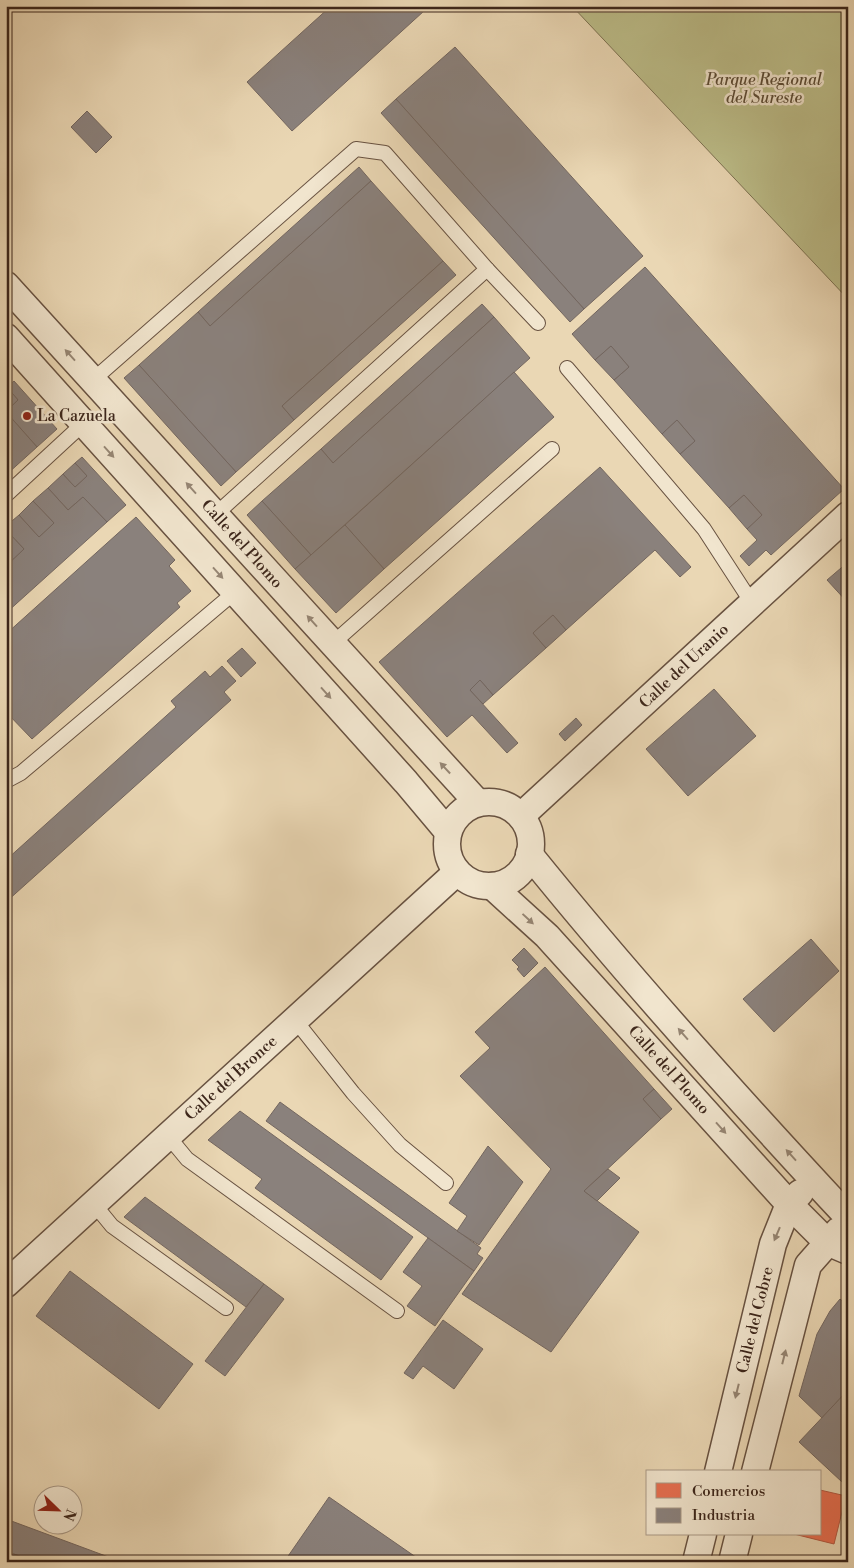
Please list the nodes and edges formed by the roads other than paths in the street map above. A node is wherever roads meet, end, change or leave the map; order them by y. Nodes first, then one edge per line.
1 (487, 269) junction
2 (6, 285) edge
3 (538, 323) dead end
4 (6, 338) edge
5 (567, 368) dead end
6 (93, 380) junction
7 (84, 423) junction
8 (552, 449) dead end
9 (6, 495) edge
10 (215, 515) junction
11 (848, 515) edge
12 (235, 592) junction
13 (752, 603) junction
14 (332, 644) junction
15 (6, 781) edge
16 (478, 803) junction
17 (521, 816) junction
18 (448, 832) junction
19 (529, 854) junction
20 (457, 872) junction
21 (492, 886) junction
22 (295, 1020) junction
23 (168, 1136) junction
24 (813, 1179) junction
25 (446, 1182) dead end
26 (94, 1204) junction
27 (789, 1204) junction
28 (848, 1218) edge
29 (837, 1246) edge
30 (6, 1284) edge
31 (226, 1308) dead end
32 (397, 1311) dead end
33 (718, 1470) edge
34 (756, 1470) edge
35 (702, 1536) edge
36 (738, 1536) edge
37 (696, 1562) edge
38 (732, 1562) edge

1 - 3 lane
1 - 6 lane
1 - 10 lane
6 -> 2 street, Calle del Plomo
4 - 7 street
5 - 13 lane
10 -> 6 street, Calle del Plomo
7 - 9 lane
7 -> 12 street
8 - 14 lane
14 -> 10 street, Calle del Plomo
11 - 13 street, Calle del Uranio
12 - 15 lane
12 -> 18 street
13 - 17 street, Calle del Uranio
16 -> 14 street, Calle del Plomo
16 - 17 street
16 - 18 street
17 - 19 street
18 - 20 street
19 - 21 street
24 -> 19 street, Calle del Plomo
20 - 21 street
20 - 22 street, Calle del Bronce
21 -> 27 street, Calle del Plomo
22 - 23 street, Calle del Bronce
22 - 25 lane
23 - 26 street, Calle del Bronce
23 - 32 lane
24 - 27 street, Calle del Cobre
24 - 28 street, Calle del Plomo
26 - 30 street, Calle del Bronce
26 - 31 lane
27 - 29 street, Calle del Plomo
27 -> 33 street, Calle del Cobre
28 - 29 street
34 -> 29 street
35 - 37 street
36 - 38 street

